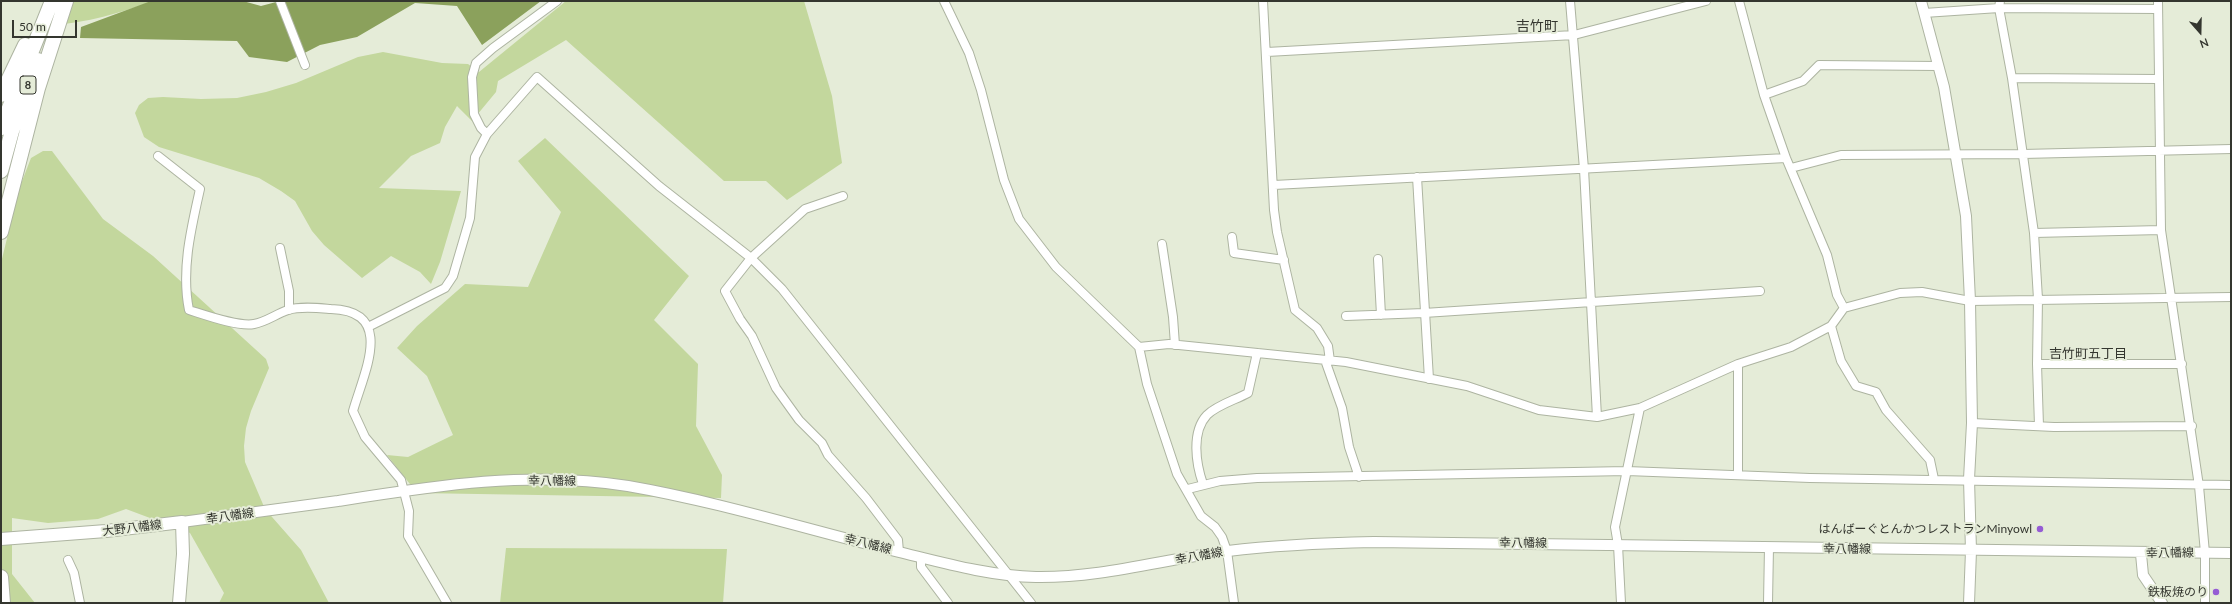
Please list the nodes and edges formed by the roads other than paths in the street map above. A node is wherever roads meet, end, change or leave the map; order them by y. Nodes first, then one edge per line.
1 (48, 1) edge
2 (52, 1) edge
3 (65, 1) edge
4 (280, 1) edge
5 (556, 1) edge
6 (944, 1) edge
7 (1264, 1) edge
8 (1570, 1) edge
9 (1706, 1) edge
10 (1739, 1) edge
11 (1921, 1) edge
12 (2000, 5) edge
13 (2158, 5) edge
14 (1924, 13) junction
15 (1574, 35) junction
16 (1267, 52) junction
17 (304, 62) dead end
18 (1938, 66) junction
19 (2012, 78) junction
20 (2158, 79) junction
21 (1, 95) edge
22 (1764, 95) junction
23 (1, 128) edge
24 (487, 134) junction
25 (2231, 149) edge
26 (2162, 151) junction
27 (1956, 154) junction
28 (2023, 154) junction
29 (158, 156) dead end
30 (1786, 158) junction
31 (1791, 168) junction
32 (1584, 169) junction
33 (1, 171) edge
34 (1416, 177) junction
35 (1274, 185) junction
36 (843, 196) dead end
37 (2161, 230) junction
38 (1, 232) edge
39 (2034, 233) junction
40 (1232, 237) dead end
41 (1162, 244) dead end
42 (280, 248) dead end
43 (751, 258) junction
44 (1378, 259) dead end
45 (1284, 260) junction
46 (1760, 291) dead end
47 (2231, 296) edge
48 (2173, 299) junction
49 (2038, 300) junction
50 (1591, 301) junction
51 (1970, 301) junction
52 (1844, 308) junction
53 (289, 310) junction
54 (1424, 313) junction
55 (1381, 314) junction
56 (1346, 316) dead end
57 (370, 326) junction
58 (1831, 326) junction
59 (1175, 345) junction
60 (1139, 347) junction
61 (1257, 353) junction
62 (1327, 360) junction
63 (1738, 364) junction
64 (2037, 364) junction
65 (2182, 364) junction
66 (1429, 379) junction
67 (1640, 408) junction
68 (1597, 417) junction
69 (1972, 423) junction
70 (2039, 426) junction
71 (2192, 426) junction
72 (1626, 471) junction
73 (1738, 475) junction
74 (1359, 477) junction
75 (1934, 479) junction
76 (1969, 480) junction
77 (1203, 484) junction
78 (2231, 485) edge
79 (2199, 486) junction
80 (1188, 489) junction
81 (405, 490) junction
82 (182, 522) junction
83 (1, 538) edge
84 (1618, 545) junction
85 (1769, 547) junction
86 (1227, 551) junction
87 (1971, 551) junction
88 (899, 552) junction
89 (2205, 553) junction
90 (2231, 553) edge
91 (2141, 554) junction
92 (921, 558) junction
93 (68, 560) dead end
94 (1010, 575) junction
95 (1, 577) edge
96 (3, 603) edge
97 (80, 603) edge
98 (179, 603) edge
99 (448, 603) edge
100 (948, 603) edge
101 (1031, 603) edge
102 (1234, 603) edge
103 (1621, 603) edge
104 (1768, 603) edge
105 (1969, 603) edge
106 (2162, 603) edge
107 (2205, 603) edge

1 - 21 highway
2 - 23 highway, 8
3 - 33 highway, 8
3 - 38 highway
4 - 17 street
5 - 24 street
6 - 60 street
7 - 16 street
8 - 15 street
9 - 15 street
10 - 22 street
11 - 14 street
12 - 13 street
12 - 14 street
12 - 19 street
13 - 20 street
14 - 18 street
15 - 16 street
15 - 32 street
16 - 35 street
18 - 22 street
18 - 27 street
19 - 20 street
19 - 28 street
20 - 26 street
22 - 30 street
24 - 43 street
24 - 57 street
25 - 26 street
26 - 28 street
26 - 37 street
27 - 28 street
27 - 31 street
27 - 51 street
28 - 39 street
29 - 53 street
30 - 31 street
30 - 32 street
31 - 52 street
32 - 34 street
32 - 50 street
34 - 35 street
34 - 54 street
35 - 45 street
36 - 43 street
37 - 39 street
37 - 48 street
39 - 49 street
40 - 45 street
41 - 59 street
42 - 53 street
43 - 88 street
43 - 94 street
44 - 55 street
45 - 62 street
46 - 50 street
47 - 48 street
48 - 49 street
48 - 65 street
49 - 51 street
49 - 64 street
50 - 54 street
50 - 68 street
51 - 52 street
51 - 69 street
52 - 58 street
53 - 57 street
54 - 55 street
54 - 66 street
55 - 56 street
57 - 81 street
58 - 63 street
58 - 75 street
59 - 60 street
59 - 61 street
60 - 80 street
61 - 62 street
61 - 77 street
62 - 66 street
62 - 74 street
63 - 67 street
63 - 73 street
64 - 65 street
64 - 70 street
65 - 71 street
66 - 68 street
67 - 68 street
67 - 72 street
69 - 70 street
69 - 76 street
70 - 71 street
71 - 79 street
72 - 73 street
72 - 74 street
72 - 84 street
73 - 75 street
74 - 77 street
75 - 76 street
76 - 79 street
76 - 87 street
77 - 80 street
78 - 79 street
79 - 89 street
80 - 86 street
81 - 82 street, 幸八幡線
81 - 88 street, 幸八幡線
81 - 99 street
82 - 83 main road, 大野八幡線
82 - 98 main road
84 - 85 street, 幸八幡線
84 - 86 street, 幸八幡線
84 - 103 street
85 - 87 street, 幸八幡線
85 - 104 street
86 - 94 street, 幸八幡線
86 - 102 street
87 - 91 street, 幸八幡線
87 - 105 street
88 - 92 street, 幸八幡線
89 - 90 street, 幸八幡線
89 - 91 street, 幸八幡線
89 - 107 street
91 - 106 street
92 - 94 street, 幸八幡線
92 - 100 street
93 - 97 street
94 - 101 street
95 - 96 highway

